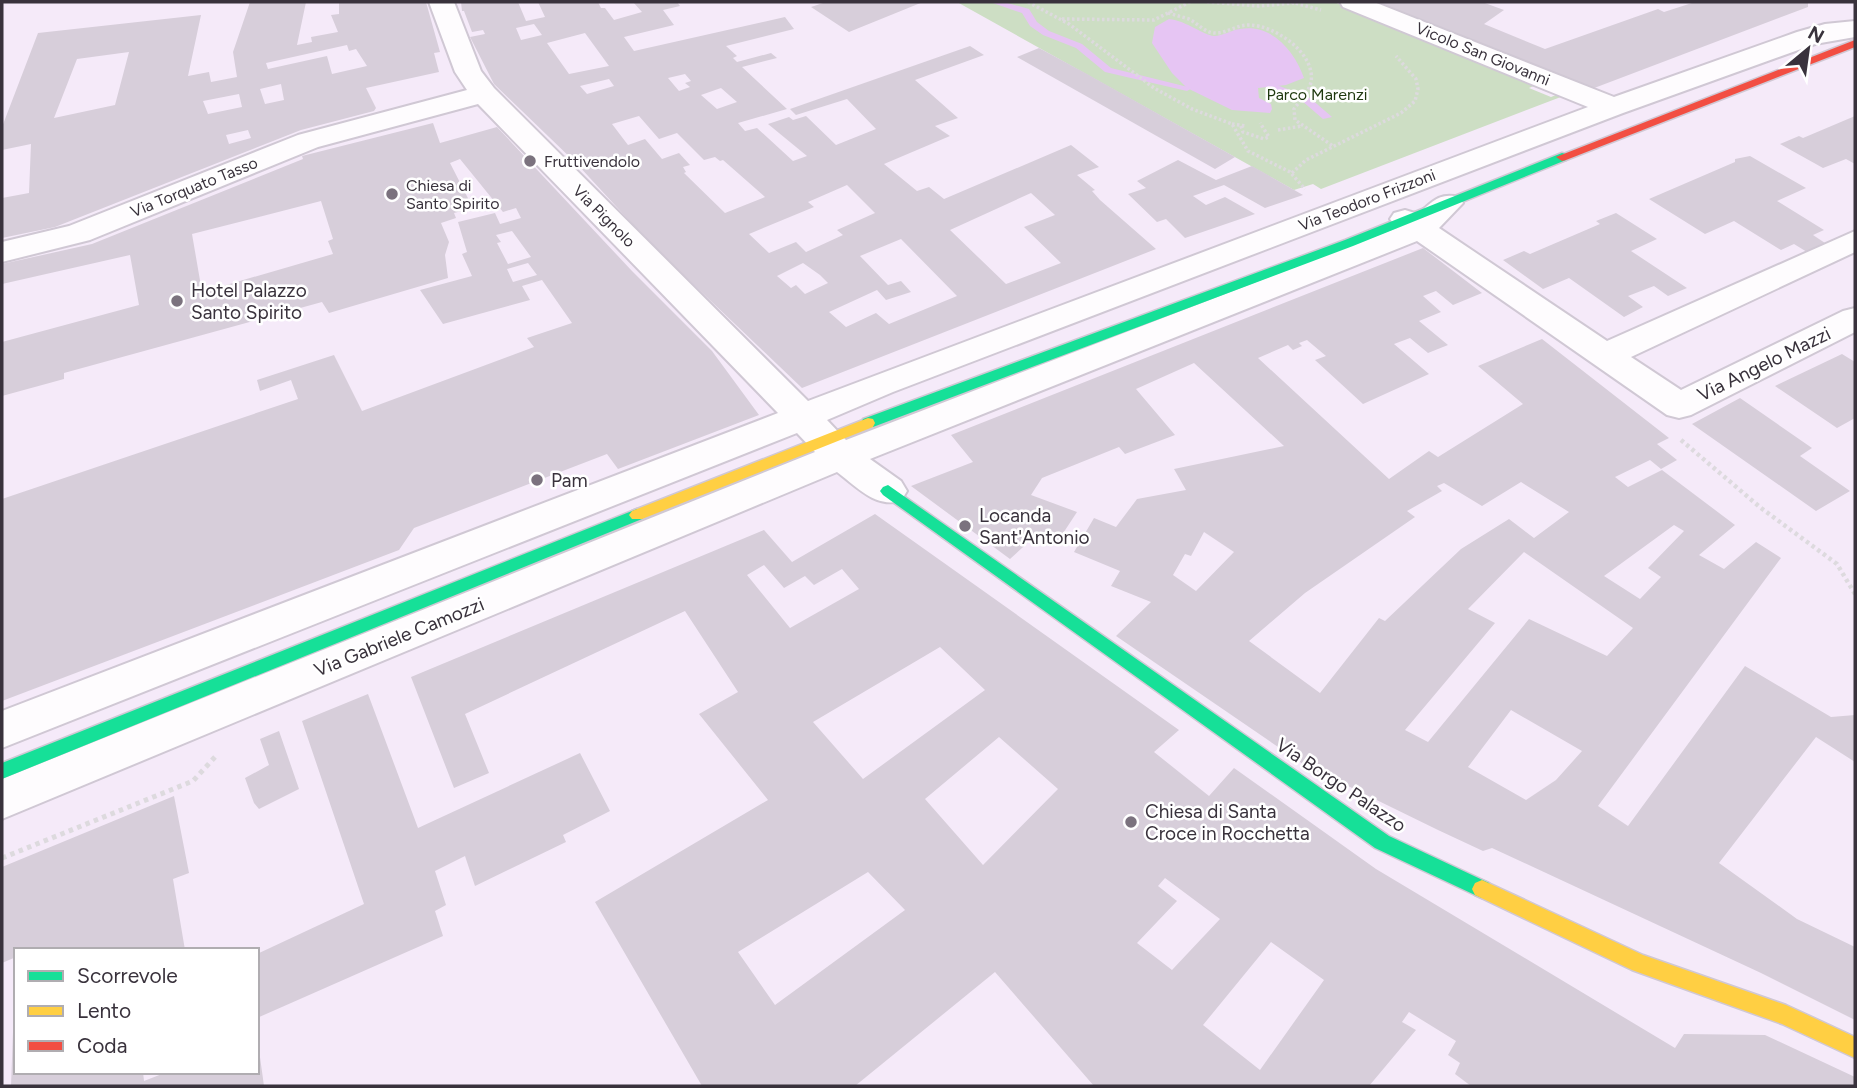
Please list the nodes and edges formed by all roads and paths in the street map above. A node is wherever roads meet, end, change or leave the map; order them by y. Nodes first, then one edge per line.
1 (442, 2) edge
2 (1028, 2) edge
3 (1190, 2) edge
4 (1208, 2) edge
5 (1293, 2) edge
6 (1352, 2) edge
7 (1321, 10) dead end
8 (1168, 13) junction
9 (1061, 19) junction
10 (1855, 29) edge
11 (1855, 43) edge
12 (1391, 52) dead end
13 (484, 94) junction
14 (1613, 107) junction
15 (1260, 123) dead end
16 (1232, 124) junction
17 (1303, 126) junction
18 (1278, 130) dead end
19 (1334, 146) junction
20 (1292, 173) junction
21 (1311, 193) dead end
22 (1448, 203) joint
23 (1412, 224) junction
24 (1855, 240) edge
25 (2, 252) edge
26 (1855, 319) edge
27 (1604, 356) junction
28 (901, 405) junction
29 (1678, 406) junction
30 (817, 431) junction
31 (780, 456) junction
32 (888, 491) joint
33 (1855, 594) edge
34 (2, 730) edge
35 (2, 771) edge
36 (2, 799) edge
37 (1855, 1048) edge

1 - 13 street, Via Pignolo
2 - 9 path
3 - 8 path
4 - 5 path
5 - 7 path
6 - 14 street, Vicolo San Giovanni
8 - 9 path
8 - 17 path
9 - 16 path
10 - 14 street, Via Teodoro Frizzoni
11 - 22 street, Via Teodoro Frizzoni
12 - 19 path
13 - 25 street, Via Torquato Tasso
13 - 30 street, Via Pignolo
14 - 28 street, Via Teodoro Frizzoni
15 - 16 path
16 - 20 path
17 - 18 path
17 - 19 path
19 - 20 path
20 - 21 path
22 - 23 street, Via Teodoro Frizzoni
23 - 27 street, Via Angelo Mazzi
23 - 28 street, Via Teodoro Frizzoni
24 - 27 street
26 - 29 street, Via Angelo Mazzi
27 - 29 street, Via Angelo Mazzi
28 - 30 street
28 - 30 street
29 - 33 path
30 - 31 street
30 - 31 street
30 - 32 street, Via Pignolo
31 - 34 street
31 - 35 street, Via Gabriele Camozzi
31 - 36 street, Via Gabriele Camozzi
32 - 37 street, Via Borgo Palazzo

